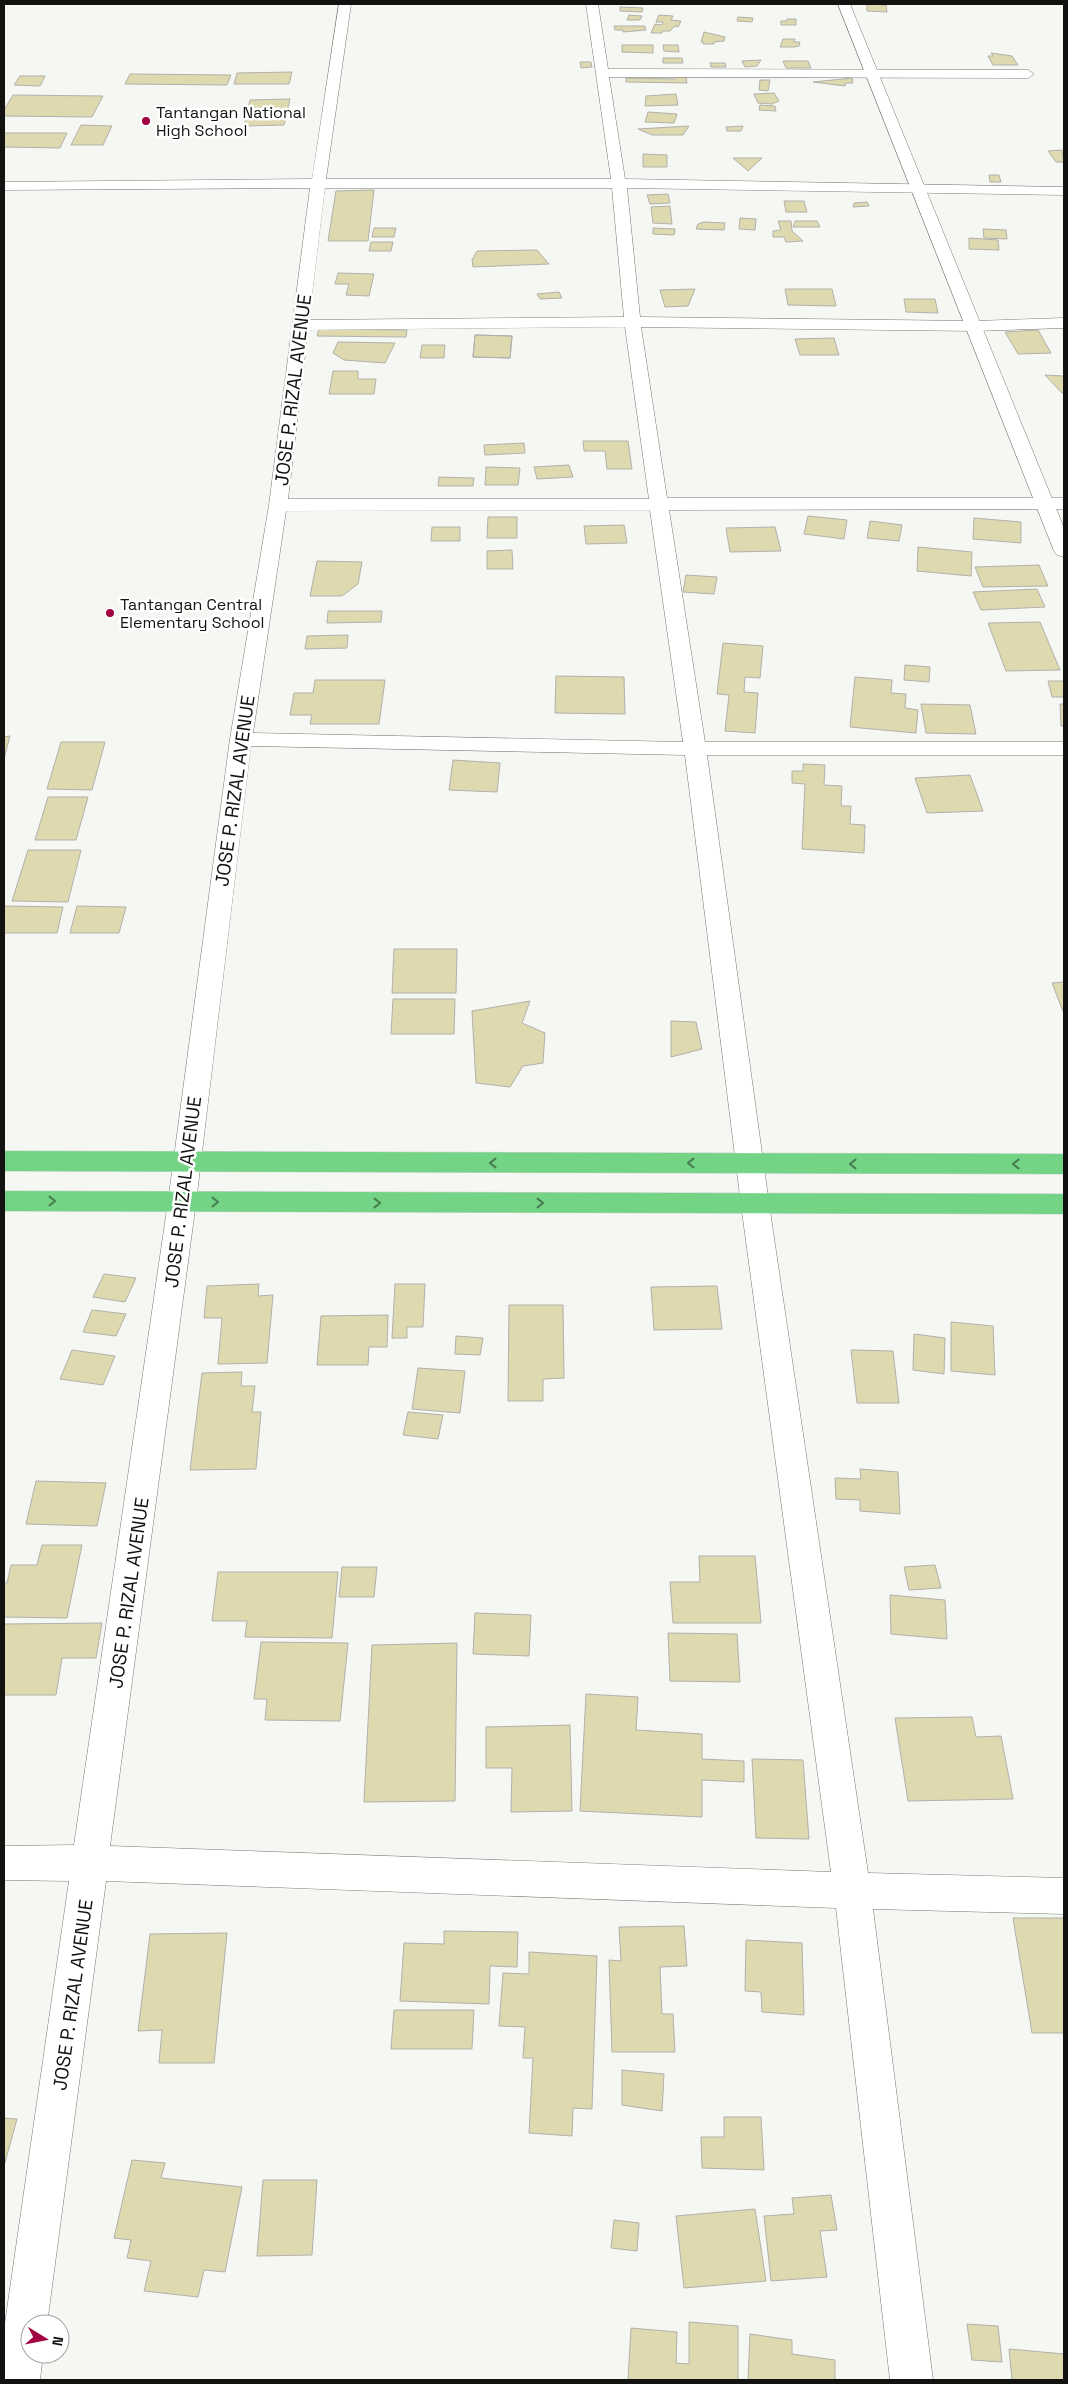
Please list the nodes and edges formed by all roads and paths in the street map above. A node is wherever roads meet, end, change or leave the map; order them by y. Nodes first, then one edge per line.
1 (345, 4) edge
2 (592, 4) edge
3 (844, 4) edge
4 (602, 73) junction
5 (1028, 74) dead end
6 (870, 75) junction
7 (318, 182) junction
8 (619, 184) junction
9 (4, 186) edge
10 (916, 186) junction
11 (1064, 191) edge
12 (632, 322) junction
13 (1064, 323) edge
14 (302, 325) junction
15 (975, 326) junction
16 (1044, 503) junction
17 (1064, 503) edge
18 (659, 504) junction
19 (278, 505) junction
20 (1064, 551) edge
21 (240, 740) junction
22 (1064, 748) edge
23 (695, 749) junction
24 (4, 1161) edge
25 (187, 1162) junction
26 (750, 1164) junction
27 (1064, 1164) edge
28 (4, 1201) edge
29 (182, 1202) junction
30 (756, 1204) junction
31 (1064, 1204) edge
32 (92, 1863) junction
33 (4, 1864) edge
34 (852, 1891) junction
35 (1064, 1896) edge
36 (18, 2380) edge
37 (912, 2380) edge

1 - 7 street, JOSE P. RIZAL AVENUE
2 - 4 street
3 - 6 street
4 - 6 street
4 - 8 street
5 - 6 street
6 - 10 street
7 - 8 street
7 - 9 street
7 - 14 street, JOSE P. RIZAL AVENUE
8 - 10 street
8 - 12 street
10 - 11 street
10 - 15 street
12 - 14 street
12 - 15 street
12 - 18 street
13 - 15 street
14 - 19 street, JOSE P. RIZAL AVENUE
15 - 16 street
16 - 17 street
16 - 18 street
16 - 20 street
18 - 19 street
18 - 23 street
19 - 21 street, JOSE P. RIZAL AVENUE
21 - 23 street
21 - 25 street, JOSE P. RIZAL AVENUE
22 - 23 street
23 - 26 street
24 - 25 highway
26 -> 25 highway
25 - 29 street, JOSE P. RIZAL AVENUE
27 -> 26 highway
26 - 30 street
28 -> 29 highway
29 -> 30 highway
29 - 32 street, JOSE P. RIZAL AVENUE
30 - 31 highway
30 - 34 street
32 - 33 street
32 - 34 street
32 - 36 street, JOSE P. RIZAL AVENUE
34 - 35 street
34 - 37 street

